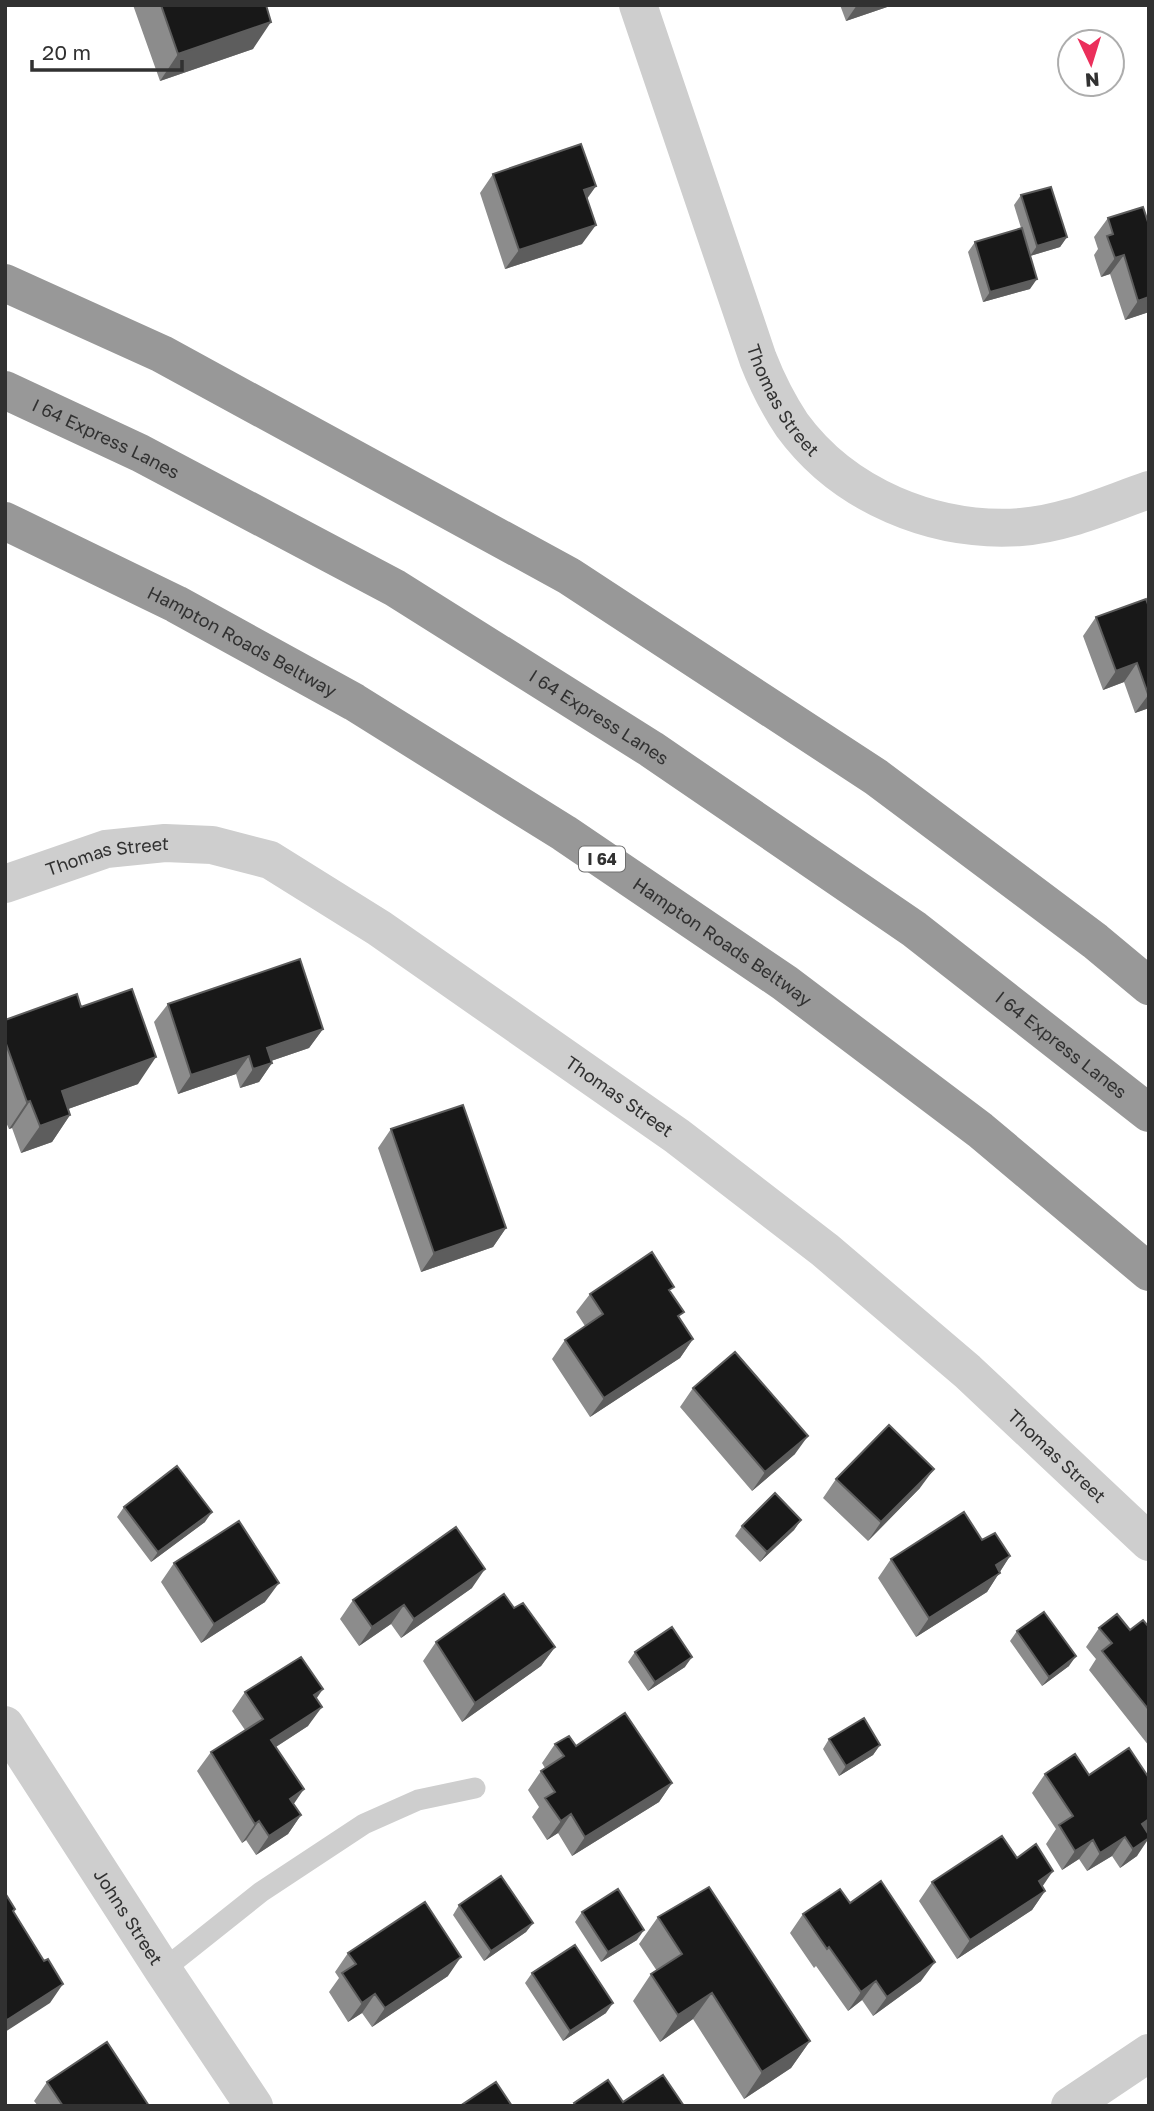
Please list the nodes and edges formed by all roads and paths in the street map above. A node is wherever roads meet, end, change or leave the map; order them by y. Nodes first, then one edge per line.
1 (638, 5) edge
2 (5, 283) edge
3 (5, 390) edge
4 (1149, 490) edge
5 (5, 521) edge
6 (5, 884) edge
7 (1149, 986) edge
8 (1149, 1112) edge
9 (1149, 1272) edge
10 (1149, 1542) edge
11 (5, 1724) edge
12 (18, 1773) edge
13 (475, 1788) dead end
14 (163, 1970) junction
15 (1149, 2053) edge
16 (254, 2106) edge
17 (1070, 2106) edge

1 - 4 street, Thomas Street
2 - 7 highway
3 - 8 highway, I 64 Express Lanes
5 - 9 highway, Hampton Roads Beltway / I 64
6 - 10 street, Thomas Street
11 - 12 street, Johns Street
12 - 14 street, Johns Street
13 - 14 lane
14 - 16 street, Johns Street
15 - 17 street

